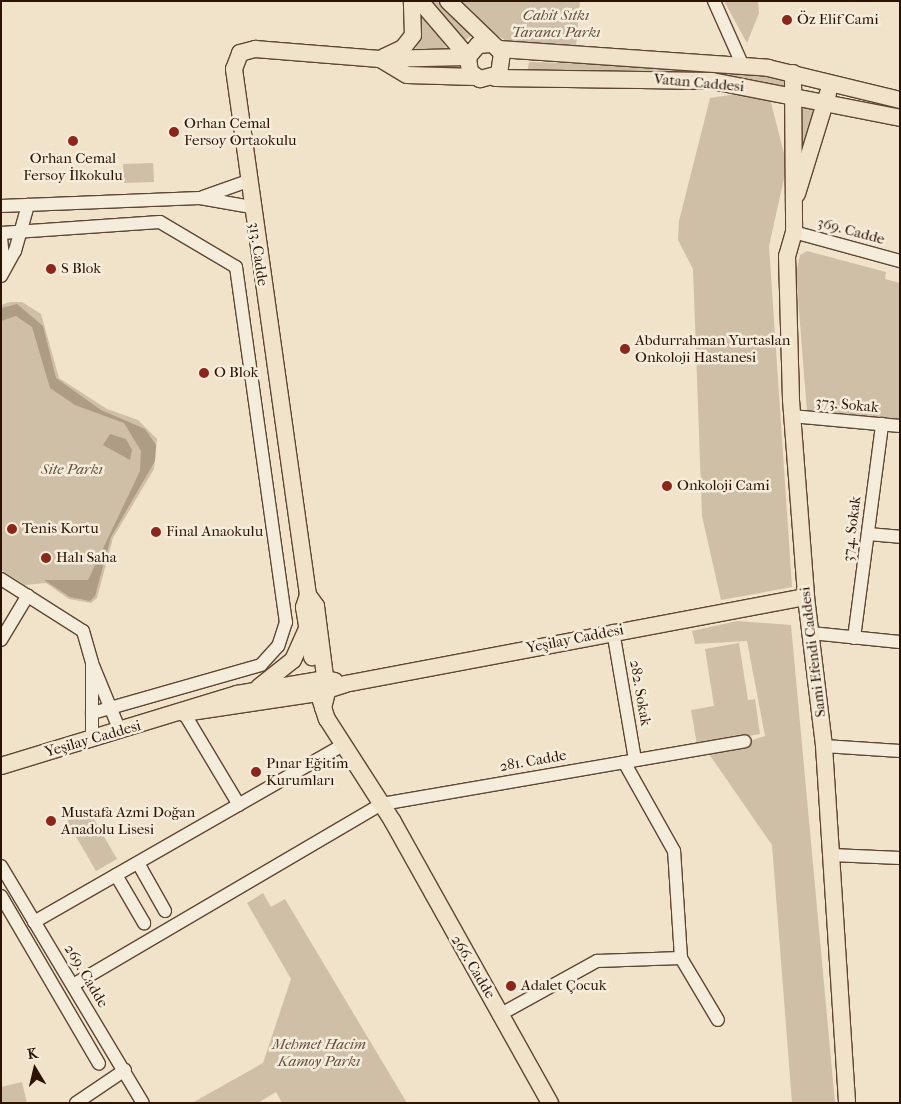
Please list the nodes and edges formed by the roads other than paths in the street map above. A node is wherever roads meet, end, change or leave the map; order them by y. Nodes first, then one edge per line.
1 (412, 1) edge
2 (420, 1) edge
3 (448, 1) edge
4 (719, 4) edge
5 (495, 46) junction
6 (468, 56) junction
7 (380, 60) junction
8 (743, 66) junction
9 (793, 73) junction
10 (475, 77) junction
11 (495, 78) junction
12 (830, 81) junction
13 (791, 96) junction
14 (900, 100) edge
15 (825, 103) junction
16 (900, 118) edge
17 (248, 181) junction
18 (200, 198) junction
19 (794, 203) junction
20 (28, 205) junction
21 (1, 206) edge
22 (251, 207) junction
23 (19, 232) junction
24 (794, 232) junction
25 (1, 233) edge
26 (1, 238) edge
27 (900, 261) edge
28 (2, 274) edge
29 (792, 416) junction
30 (882, 424) junction
31 (900, 426) edge
32 (868, 534) junction
33 (900, 537) edge
34 (1, 579) edge
35 (28, 595) junction
36 (308, 595) junction
37 (806, 598) junction
38 (307, 629) junction
39 (613, 631) junction
40 (811, 633) junction
41 (854, 638) junction
42 (1, 640) edge
43 (900, 642) edge
44 (92, 663) junction
45 (322, 689) junction
46 (253, 691) junction
47 (109, 708) junction
48 (92, 713) junction
49 (184, 713) junction
50 (120, 731) junction
51 (92, 739) junction
52 (745, 741) dead end
53 (343, 745) junction
54 (824, 746) junction
55 (900, 751) edge
56 (630, 761) junction
57 (1, 766) edge
58 (239, 805) junction
59 (378, 806) junction
60 (830, 855) junction
61 (900, 858) edge
62 (138, 862) junction
63 (1, 866) edge
64 (116, 875) junction
65 (1, 896) edge
66 (165, 911) dead end
67 (34, 922) junction
68 (144, 922) dead end
69 (681, 958) junction
70 (58, 961) junction
71 (46, 968) junction
72 (73, 985) junction
73 (501, 1014) junction
74 (718, 1020) dead end
75 (99, 1064) dead end
76 (124, 1070) junction
77 (77, 1103) edge
78 (143, 1103) edge
79 (550, 1103) edge
80 (846, 1103) edge

1 - 7 main road
2 - 6 main road
3 - 5 main road
4 - 8 street
5 - 6 main road
5 - 8 main road, Vatan Caddesi
5 - 11 main road
6 - 7 main road, 313. Cadde
6 - 10 main road
7 - 10 main road, 313. Cadde
7 - 17 main road, 313. Cadde
8 - 9 main road, Vatan Caddesi
9 - 12 main road, Vatan Caddesi
9 - 13 main road, Sami Efendi Caddesi
10 - 11 main road, Vatan Caddesi
11 - 13 main road, Vatan Caddesi
12 - 14 main road, Vatan Caddesi
12 - 15 main road, Sami Efendi Caddesi
13 - 15 main road, Vatan Caddesi
13 - 19 main road, Sami Efendi Caddesi
15 - 16 main road, Vatan Caddesi
15 - 19 main road, Sami Efendi Caddesi
17 - 18 street
17 - 22 main road, 313. Cadde
18 - 20 street
18 - 22 street
19 - 24 main road, Sami Efendi Caddesi
20 - 21 street
20 - 23 street
22 - 36 main road, 313. Cadde
23 - 25 street
23 - 28 street
23 - 47 street
24 - 27 street, 369. Cadde
24 - 29 main road, Sami Efendi Caddesi
26 - 28 street
29 - 30 street, 373. Sokak
29 - 37 main road, Sami Efendi Caddesi
30 - 31 street, 373. Sokak
30 - 32 street, 374. Sokak
32 - 33 street
32 - 41 street, 374. Sokak
34 - 35 street
35 - 42 street
35 - 44 street
36 - 38 main road, 313. Cadde
36 - 45 main road, 313. Cadde
37 - 39 main road, Yeşilay Caddesi
37 - 40 main road, Sami Efendi Caddesi
38 - 45 main road, 313. Cadde
38 - 46 main road
39 - 45 main road, Yeşilay Caddesi
39 - 56 street, 282. Sokak
40 - 41 street
40 - 54 main road, Sami Efendi Caddesi
41 - 43 street
44 - 47 street
44 - 48 street
45 - 46 main road, Yeşilay Caddesi
45 - 49 main road, Yeşilay Caddesi
45 - 53 main road, 266. Cadde
46 - 49 main road, Yeşilay Caddesi
47 - 48 street
47 - 50 street
48 - 51 street
49 - 50 main road, Yeşilay Caddesi
49 - 58 street
50 - 51 main road, Yeşilay Caddesi
51 - 57 main road, Yeşilay Caddesi
52 - 56 street, 281. Cadde
53 - 58 street
53 - 59 main road, 266. Cadde
54 - 55 street
54 - 60 main road, Sami Efendi Caddesi
56 - 59 street, 281. Cadde
56 - 69 street, 282. Sokak
58 - 62 street
59 - 72 street
59 - 73 main road, 266. Cadde
60 - 61 street
60 - 80 main road, Sami Efendi Caddesi
62 - 64 street
62 - 66 street
63 - 67 street, 269. Cadde
64 - 67 street
64 - 68 street
65 - 71 street
67 - 70 street, 269. Cadde
69 - 73 street
69 - 74 street
70 - 71 street
70 - 72 street, 269. Cadde
71 - 75 street
72 - 76 street, 269. Cadde
73 - 79 main road, 266. Cadde
76 - 77 street
76 - 78 street, 269. Cadde

